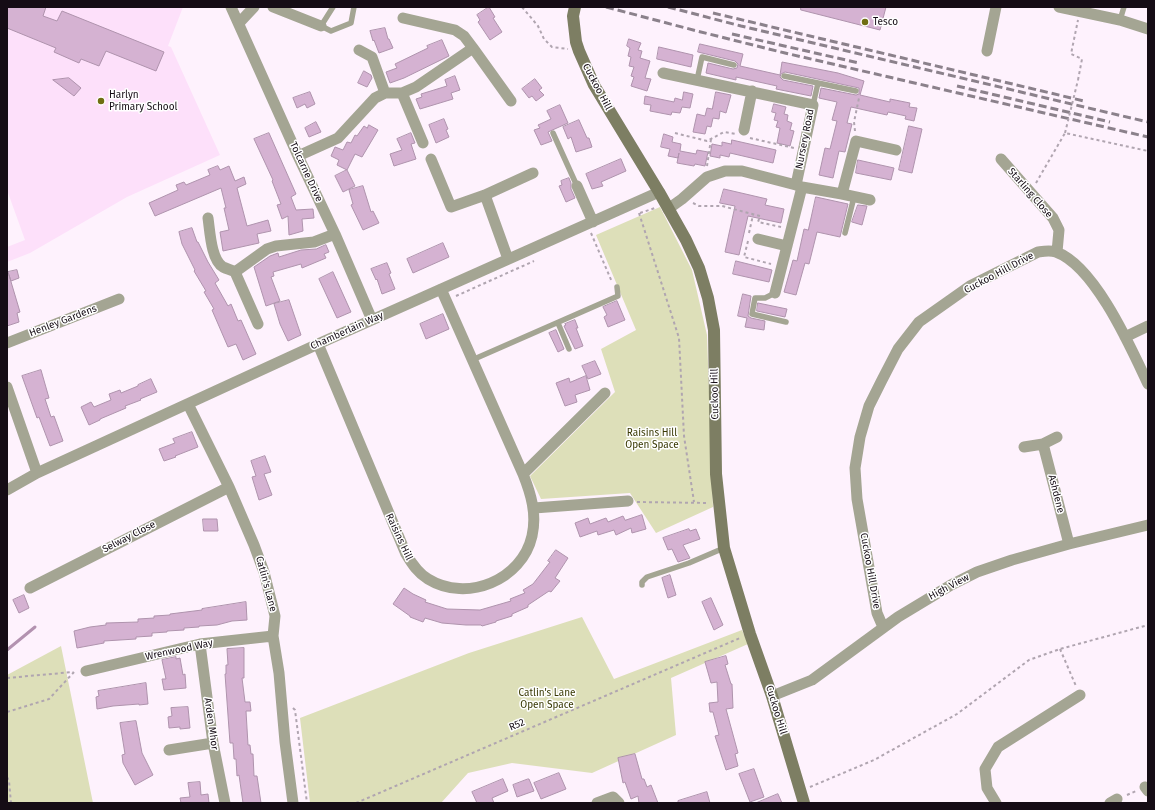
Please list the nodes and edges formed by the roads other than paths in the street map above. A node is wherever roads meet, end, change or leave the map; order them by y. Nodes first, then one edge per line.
1 (231, 7) edge
2 (254, 7) edge
3 (273, 7) edge
4 (333, 7) edge
5 (354, 7) edge
6 (575, 7) edge
7 (996, 7) edge
8 (1059, 7) edge
9 (1124, 7) edge
10 (403, 18) dead end
11 (1120, 20) junction
12 (239, 23) junction
13 (321, 26) junction
14 (1148, 29) edge
15 (473, 48) junction
16 (359, 50) dead end
17 (987, 51) dead end
18 (734, 65) dead end
19 (663, 72) dead end
20 (784, 76) dead end
21 (697, 80) junction
22 (818, 83) junction
23 (752, 91) junction
24 (856, 91) road end
25 (385, 93) junction
26 (402, 93) junction
27 (511, 101) dead end
28 (812, 105) junction
29 (744, 130) dead end
30 (552, 133) dead end
31 (423, 143) dead end
32 (896, 150) dead end
33 (298, 156) junction
34 (431, 159) dead end
35 (1001, 159) dead end
36 (533, 174) dead end
37 (577, 186) joint
38 (799, 186) junction
39 (659, 192) junction
40 (486, 194) junction
41 (842, 194) junction
42 (854, 197) junction
43 (870, 200) dead end
44 (667, 206) junction
45 (208, 218) dead end
46 (592, 228) junction
47 (844, 233) dead end
48 (335, 234) junction
49 (758, 239) dead end
50 (787, 246) junction
51 (1057, 252) junction
52 (508, 259) junction
53 (235, 272) junction
54 (617, 287) road end
55 (441, 289) junction
56 (775, 293) joint
57 (119, 299) dead end
58 (372, 320) junction
59 (558, 322) junction
60 (786, 322) dead end
61 (258, 324) dead end
62 (1148, 326) edge
63 (1125, 337) junction
64 (7, 342) edge
65 (318, 344) junction
66 (569, 349) dead end
67 (472, 360) junction
68 (1148, 384) edge
69 (7, 387) edge
70 (605, 393) dead end
71 (188, 404) junction
72 (1058, 437) dead end
73 (1043, 444) junction
74 (1024, 447) dead end
75 (37, 473) junction
76 (522, 474) junction
77 (229, 487) junction
78 (7, 490) edge
79 (628, 501) road end
80 (534, 508) junction
81 (1148, 525) edge
82 (1069, 544) junction
83 (724, 548) junction
84 (642, 585) dead end
85 (30, 588) dead end
86 (883, 628) junction
87 (273, 636) junction
88 (200, 644) junction
89 (86, 671) road end
90 (1080, 695) road end
91 (772, 696) junction
92 (213, 743) junction
93 (169, 750) dead end
94 (225, 803) edge
95 (294, 803) edge
96 (597, 803) edge
97 (619, 803) edge
98 (804, 803) edge
99 (996, 803) edge

1 - 12 street, Tolcarne Drive
2 - 12 street
3 - 13 street
4 - 13 lane
5 - 13 lane
6 - 39 main road, Cuckoo Hill
7 - 17 street
8 - 11 street
9 - 11 lane
10 - 15 street
11 - 14 street
12 - 33 street, Tolcarne Drive
15 - 26 street
15 - 27 street
16 - 25 street
18 - 21 lane
19 - 21 street, Nursery Road
20 - 22 lane
21 - 23 street, Nursery Road
22 - 24 lane
22 - 28 lane
23 - 28 street, Nursery Road
23 - 29 street
25 - 26 street
25 - 33 street
26 - 31 street
28 - 38 street, Nursery Road
30 - 37 lane
32 - 41 street
33 - 48 street, Tolcarne Drive
34 - 40 street
35 - 51 street, Starling Close
36 - 40 street
37 - 46 street
38 - 41 street
38 - 44 street
38 - 50 street, Nursery Road
39 - 44 main road, Cuckoo Hill
39 - 46 street, Chamberlain Way
40 - 52 street
41 - 42 street
42 - 43 street
42 - 47 lane
44 - 83 main road, Cuckoo Hill
45 - 53 street
46 - 52 street, Chamberlain Way
48 - 53 street
48 - 58 street, Tolcarne Drive
49 - 50 street
50 - 56 street, Nursery Road
51 - 63 street
51 - 86 street, Cuckoo Hill Drive
52 - 55 street, Chamberlain Way
53 - 61 street
54 - 59 lane
55 - 58 street, Chamberlain Way
55 - 67 street, Raisins Hill
56 - 60 lane
57 - 64 street, Henley Gardens
58 - 65 street, Chamberlain Way
59 - 66 lane
59 - 67 lane
62 - 63 street
63 - 68 street
65 - 71 street, Chamberlain Way
65 - 80 street, Raisins Hill
67 - 76 street, Raisins Hill
69 - 75 street
70 - 76 street
71 - 75 street, Chamberlain Way
71 - 77 street, Catlin's Lane
72 - 73 street
73 - 74 street
73 - 82 street, Ashdene
75 - 78 street, Chamberlain Way
76 - 80 street, Raisins Hill
77 - 85 street, Selway Close
77 - 87 street, Catlin's Lane
79 - 80 street
81 - 82 street, High View
82 - 86 street, High View
83 - 84 lane
83 - 91 main road, Cuckoo Hill
86 - 91 street, High View
87 - 88 street, Wrenwood Way
87 - 95 street, Catlin's Lane
88 - 89 street, Wrenwood Way
88 - 92 street, Arden Mhor
90 - 99 street
91 - 98 main road, Cuckoo Hill
92 - 93 street
92 - 94 street, Arden Mhor
96 - 97 street

